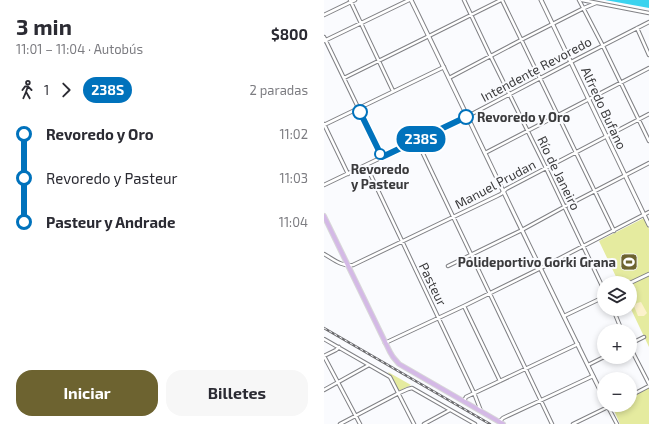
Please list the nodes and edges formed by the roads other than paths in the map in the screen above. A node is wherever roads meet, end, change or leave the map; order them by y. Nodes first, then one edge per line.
1 (355, 0) edge
2 (410, 0) edge
3 (464, 0) edge
4 (502, 0) edge
5 (541, 0) edge
6 (580, 0) edge
7 (350, 1) edge
8 (596, 3) junction
9 (584, 8) junction
10 (649, 13) edge
11 (324, 15) edge
12 (472, 15) junction
13 (649, 22) edge
14 (360, 23) junction
15 (552, 24) junction
16 (637, 28) junction
17 (429, 36) junction
18 (325, 39) edge
19 (521, 40) junction
20 (603, 46) junction
21 (649, 55) edge
22 (491, 57) junction
23 (378, 61) junction
24 (571, 62) junction
25 (444, 67) junction
26 (649, 68) edge
27 (344, 78) junction
28 (449, 78) junction
29 (540, 79) junction
30 (621, 82) junction
31 (393, 92) junction
32 (509, 95) junction
33 (589, 100) junction
34 (359, 108) junction
35 (649, 114) edge
36 (468, 116) junction
37 (558, 116) junction
38 (639, 120) junction
39 (324, 125) edge
40 (527, 132) junction
41 (607, 137) junction
42 (417, 141) junction
43 (649, 141) edge
44 (576, 152) junction
45 (485, 153) junction
46 (382, 157) junction
47 (649, 163) edge
48 (366, 165) junction
49 (546, 168) junction
50 (348, 174) junction
51 (625, 175) junction
52 (324, 185) edge
53 (503, 191) junction
54 (595, 191) junction
55 (564, 207) junction
56 (649, 212) edge
57 (644, 215) junction
58 (324, 216) edge
59 (453, 217) junction
60 (649, 225) edge
61 (522, 230) junction
62 (614, 231) junction
63 (402, 242) junction
64 (583, 246) junction
65 (324, 254) edge
66 (471, 255) junction
67 (348, 266) junction
68 (448, 266) dead end
69 (541, 268) junction
70 (649, 274) edge
71 (597, 276) edge
72 (637, 280) edge
73 (490, 293) junction
74 (597, 300) edge
75 (464, 306) junction
76 (564, 316) junction
77 (439, 318) junction
78 (644, 337) dead end
79 (324, 338) edge
80 (637, 340) edge
81 (385, 343) junction
82 (578, 344) junction
83 (339, 347) junction
84 (324, 356) edge
85 (597, 360) edge
86 (637, 361) edge
87 (370, 365) junction
88 (588, 365) junction
89 (526, 369) junction
90 (593, 376) junction
91 (500, 381) junction
92 (338, 382) junction
93 (597, 384) edge
94 (649, 385) edge
95 (324, 390) edge
96 (637, 392) edge
97 (399, 393) junction
98 (474, 393) junction
99 (541, 400) junction
100 (464, 401) junction
101 (450, 410) junction
102 (482, 412) junction
103 (598, 412) edge
104 (612, 412) edge
105 (356, 416) junction
106 (501, 423) edge
107 (579, 423) edge
108 (340, 424) edge
109 (360, 424) edge
110 (414, 424) edge
111 (424, 424) edge
112 (474, 424) edge
113 (552, 424) edge
114 (573, 424) edge
115 (617, 424) edge

1 - 7 street
2 - 14 street
2 - 17 street
3 - 12 street, Río de Janeiro
4 - 12 street
4 - 19 street
5 - 15 street, Alfredo Bufano
6 - 8 street
6 - 9 street
7 - 11 street
7 - 14 street
8 - 9 street
8 - 10 street
9 - 15 street
9 - 20 street
12 - 17 street
12 - 22 street, Río de Janeiro
13 - 16 street, Intendente Revoredo
14 - 18 street
14 - 23 street
15 - 19 street
15 - 24 street, Alfredo Bufano
16 - 20 street, Intendente Revoredo
16 - 21 street
17 - 23 street
17 - 25 street
18 - 27 street
19 - 22 street
19 - 29 street
20 - 24 street, Intendente Revoredo
20 - 30 street
22 - 28 street
22 - 32 street, Río de Janeiro
23 - 27 street
23 - 31 street
24 - 29 street, Intendente Revoredo
24 - 33 street, Alfredo Bufano
25 - 28 street
25 - 31 street
26 - 30 street
27 - 34 street
28 - 36 street
29 - 32 street, Intendente Revoredo
29 - 37 street
30 - 33 street
30 - 38 street
31 - 34 street
32 - 36 street, Intendente Revoredo
32 - 40 street, Río de Janeiro
33 - 37 street
33 - 41 street, Alfredo Bufano
34 - 39 street
34 - 46 street
35 - 38 street, Manuel Prudan
36 - 42 street, Intendente Revoredo
36 - 45 street
37 - 40 street
37 - 44 street
38 - 41 street, Manuel Prudan
38 - 43 street
39 - 50 street
40 - 45 street
40 - 49 street, Río de Janeiro
41 - 44 street, Manuel Prudan
41 - 51 street, Alfredo Bufano
42 - 46 street, Intendente Revoredo
42 - 59 street
44 - 49 street, Manuel Prudan
44 - 54 street
45 - 53 street
46 - 48 street, Intendente Revoredo
47 - 51 street
48 - 50 street, Intendente Revoredo
48 - 63 street, Pasteur
49 - 53 street, Manuel Prudan
49 - 55 street, Río de Janeiro
50 - 52 street, Intendente Revoredo
51 - 54 street
51 - 57 street, Alfredo Bufano
53 - 59 street, Manuel Prudan
53 - 61 street
54 - 55 street
54 - 62 street
55 - 61 street
55 - 64 street, Río de Janeiro
56 - 57 street
57 - 60 street, Alfredo Bufano
57 - 62 street
58 - 67 main road
59 - 63 street, Manuel Prudan
59 - 66 street
61 - 66 street
61 - 69 street
62 - 64 street
63 - 67 street, Manuel Prudan
63 - 77 street, Pasteur
64 - 69 street
64 - 71 street, Río de Janeiro
65 - 67 street
66 - 68 street
66 - 73 street
67 - 81 main road
69 - 73 street
69 - 76 street
70 - 72 street
73 - 75 street
73 - 89 street
74 - 76 street
75 - 77 street
75 - 91 street
76 - 82 street
77 - 81 street
77 - 98 street, Pasteur
78 - 80 street
79 - 83 street
81 - 100 main road
82 - 88 street
82 - 89 street
83 - 84 street
83 - 87 street
84 - 92 street
85 - 88 street
86 - 94 street
87 - 92 street
87 - 97 street
88 - 90 street
89 - 91 street
89 - 99 street
90 - 93 street
90 - 99 street
91 - 98 street
92 - 95 street
92 - 105 street
94 - 96 street
97 - 101 street
97 - 105 street
97 - 110 street
98 - 100 street
98 - 102 street, Pasteur
99 - 106 street
99 - 113 street
100 - 102 main road
101 - 111 street
101 - 112 street
102 - 106 main road
103 - 107 street
104 - 115 street
105 - 108 street
105 - 109 street
107 - 114 street

